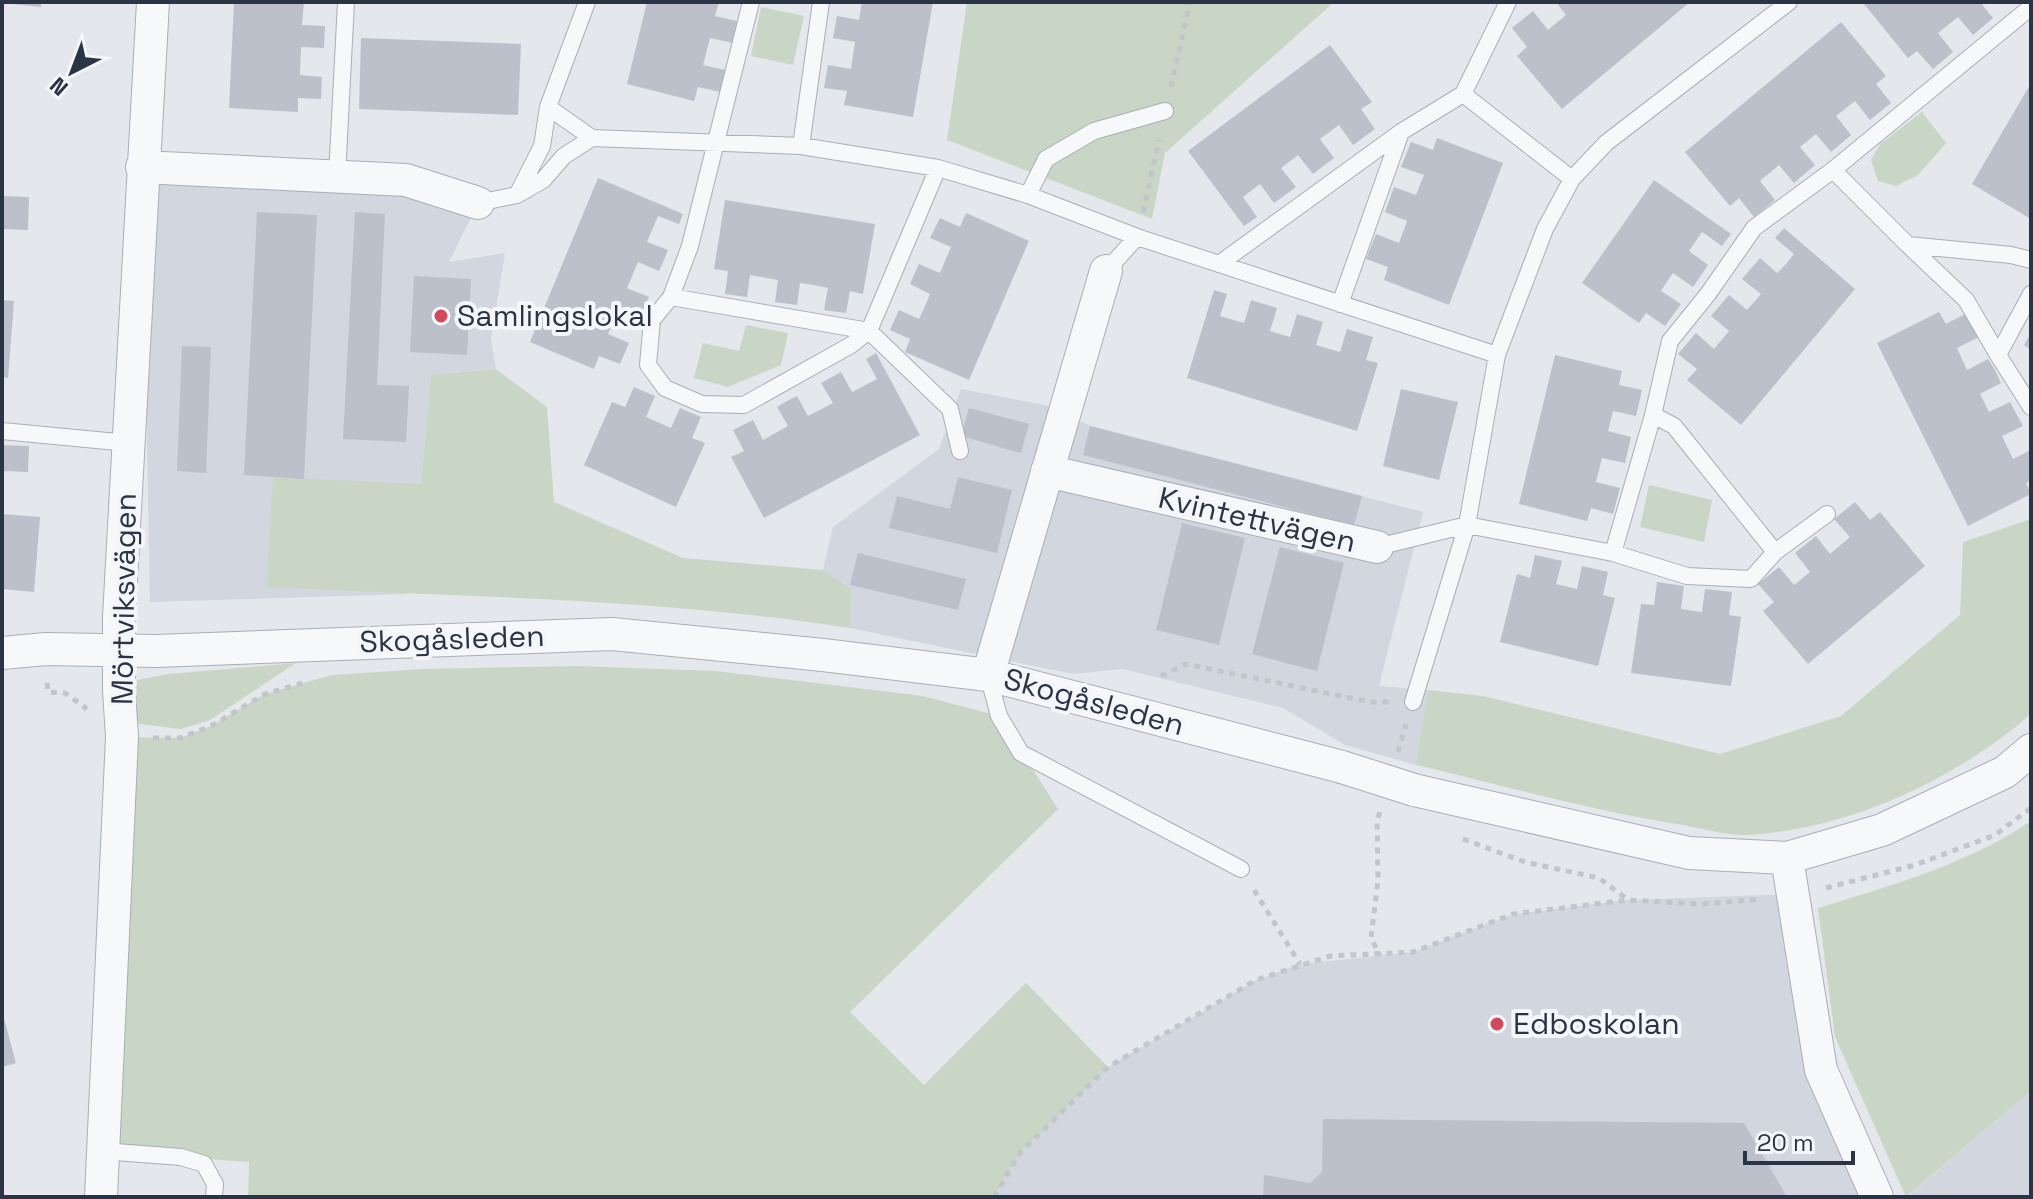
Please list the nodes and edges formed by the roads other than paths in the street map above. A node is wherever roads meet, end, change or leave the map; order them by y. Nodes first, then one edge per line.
1 (153, 2) edge
2 (346, 2) edge
3 (587, 2) edge
4 (751, 2) edge
5 (821, 2) edge
6 (1508, 2) edge
7 (1789, 2) edge
8 (2031, 7) edge
9 (1463, 94) junction
10 (548, 107) junction
11 (1165, 111) dead end
12 (1401, 132) junction
13 (592, 138) junction
14 (716, 142) junction
15 (801, 146) junction
16 (142, 167) junction
17 (938, 168) junction
18 (1833, 170) junction
19 (337, 176) junction
20 (1572, 179) junction
21 (517, 195) junction
22 (1028, 195) junction
23 (478, 203) joint
24 (1137, 237) junction
25 (1908, 245) junction
26 (2031, 260) edge
27 (1219, 264) junction
28 (1106, 271) joint
29 (2031, 294) edge
30 (671, 297) junction
31 (1340, 304) junction
32 (869, 331) junction
33 (1497, 355) junction
34 (1998, 355) junction
35 (2031, 407) edge
36 (1653, 415) junction
37 (2, 431) edge
38 (128, 443) junction
39 (960, 451) dead end
40 (1047, 471) junction
41 (1827, 514) dead end
42 (1467, 525) junction
43 (1377, 547) joint
44 (1775, 552) junction
45 (1613, 553) junction
46 (118, 649) junction
47 (2, 653) edge
48 (988, 675) junction
49 (1413, 702) road end
50 (2031, 750) edge
51 (1787, 858) junction
52 (1241, 869) road end
53 (102, 1151) junction
54 (101, 1197) edge
55 (214, 1197) edge
56 (1877, 1197) edge

1 - 16 street, Mörtviksvägen
2 - 19 lane
3 - 10 lane
4 - 14 lane
5 - 15 lane
6 - 9 lane
7 - 20 lane
8 - 18 lane
9 - 12 lane
9 - 20 lane
10 - 13 lane
10 - 21 lane
11 - 22 lane
12 - 27 lane
12 - 31 lane
13 - 14 lane
13 - 21 lane
14 - 15 lane
14 - 30 lane
15 - 17 lane
16 - 19 street
16 - 38 street, Mörtviksvägen
17 - 22 lane
17 - 32 lane
18 - 25 lane
18 - 36 lane
19 - 23 street
20 - 33 lane
21 - 23 lane
22 - 24 lane
24 - 27 lane
24 - 28 lane
25 - 26 lane
25 - 34 lane
27 - 31 lane
28 - 40 street
29 - 34 lane
30 - 32 lane
30 - 32 lane
31 - 33 lane
32 - 39 lane
33 - 42 lane
34 - 35 lane
36 - 44 lane
36 - 45 lane
37 - 38 lane
38 - 46 street, Mörtviksvägen
40 - 43 street, Kvintettvägen
40 - 48 street
41 - 44 lane
42 - 43 lane, Kvintettvägen
42 - 45 lane
42 - 49 lane
44 - 45 lane
46 - 47 street, Skogåsleden
46 - 48 street, Skogåsleden
46 - 53 street, Mörtviksvägen
48 - 51 street, Skogåsleden, bridge
48 - 52 lane
50 - 51 street, Skogåsleden
51 - 56 street
53 - 54 street, Mörtviksvägen
53 - 55 lane

